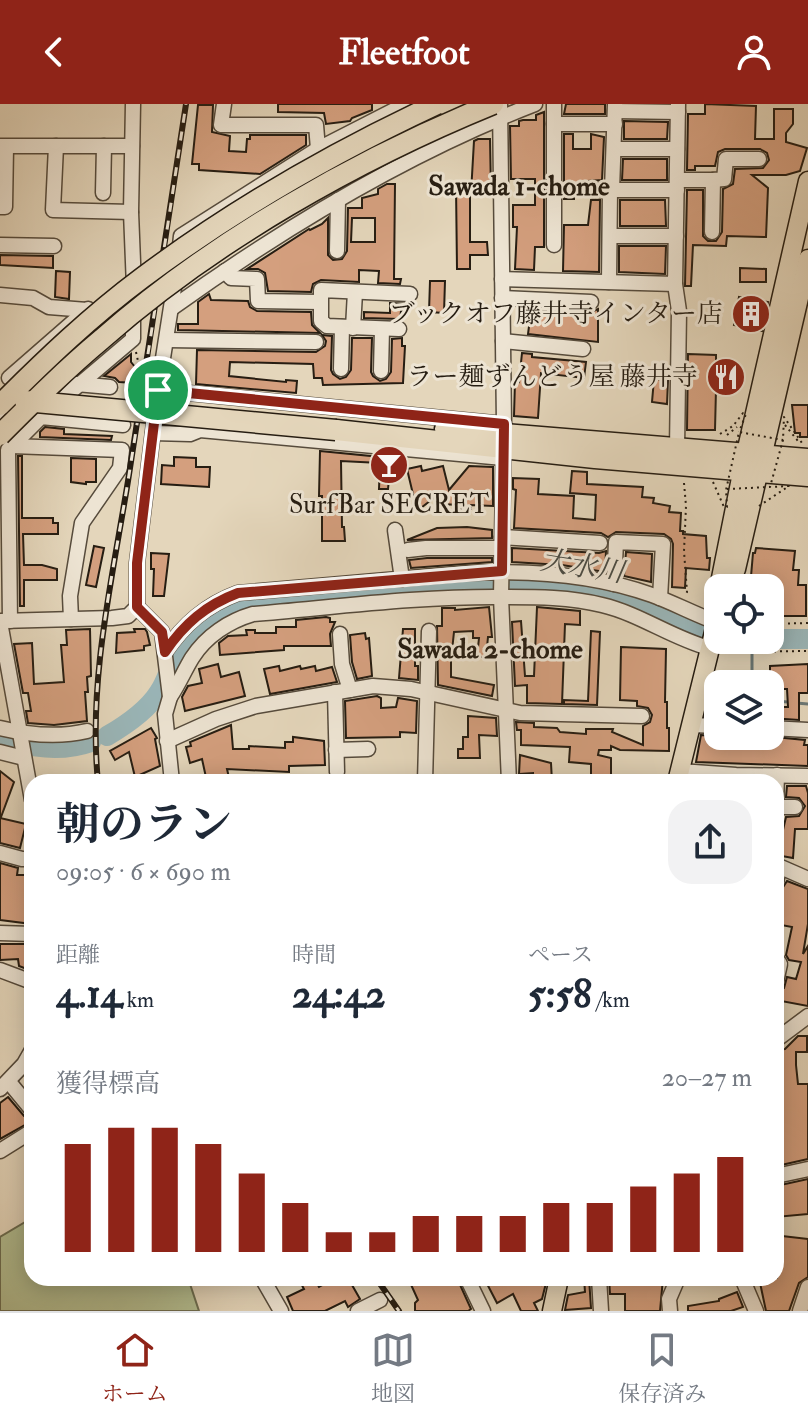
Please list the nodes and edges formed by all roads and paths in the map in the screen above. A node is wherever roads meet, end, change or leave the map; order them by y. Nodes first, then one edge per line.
1 (133, 104) edge
2 (224, 104) edge
3 (406, 104) edge
4 (437, 104) edge
5 (535, 104) edge
6 (554, 104) edge
7 (497, 108) edge
8 (678, 108) edge
9 (615, 113) edge
10 (205, 124) dead end
11 (554, 124) junction
12 (221, 125) junction
13 (3, 146) edge
14 (56, 146) junction
15 (104, 146) junction
16 (132, 146) junction
17 (318, 149) junction
18 (614, 149) junction
19 (677, 149) junction
20 (759, 159) dead end
21 (713, 180) junction
22 (808, 181) edge
23 (677, 185) junction
24 (592, 190) dead end
25 (611, 190) junction
26 (103, 193) dead end
27 (338, 200) junction
28 (0, 207) edge
29 (131, 212) junction
30 (712, 232) dead end
31 (610, 236) junction
32 (676, 236) junction
33 (0, 245) edge
34 (554, 245) dead end
35 (54, 246) dead end
36 (337, 251) dead end
37 (808, 259) edge
38 (134, 271) junction
39 (225, 271) junction
40 (502, 279) junction
41 (609, 282) junction
42 (675, 284) junction
43 (355, 292) junction
44 (410, 294) dead end
45 (0, 295) edge
46 (502, 298) junction
47 (320, 302) junction
48 (591, 302) dead end
49 (172, 308) junction
50 (87, 310) junction
51 (348, 327) junction
52 (382, 329) junction
53 (399, 329) dead end
54 (133, 339) junction
55 (167, 340) junction
56 (503, 341) junction
57 (316, 342) dead end
58 (583, 349) dead end
59 (341, 369) dead end
60 (381, 371) dead end
61 (3, 381) edge
62 (79, 384) junction
63 (159, 386) junction
64 (110, 387) dead end
65 (0, 402) edge
66 (746, 412) dead end
67 (0, 414) edge
68 (41, 417) junction
69 (782, 420) dead end
70 (123, 425) dead end
71 (336, 425) junction
72 (739, 432) junction
73 (153, 433) junction
74 (783, 440) junction
75 (503, 441) junction
76 (5, 448) edge
77 (677, 448) junction
78 (805, 451) edge
79 (756, 468) junction
80 (683, 480) dead end
81 (799, 480) edge
82 (713, 482) dead end
83 (726, 490) junction
84 (395, 530) dead end
85 (502, 542) junction
86 (600, 543) dead end
87 (408, 550) dead end
88 (502, 573) junction
89 (723, 574) edge
90 (734, 574) edge
91 (402, 579) junction
92 (614, 584) junction
93 (501, 594) junction
94 (660, 598) junction
95 (137, 607) junction
96 (678, 607) junction
97 (704, 617) edge
98 (71, 619) junction
99 (3, 621) edge
100 (808, 623) edge
101 (784, 624) edge
102 (429, 631) dead end
103 (340, 634) dead end
104 (704, 644) edge
105 (784, 651) edge
106 (808, 651) edge
107 (708, 654) edge
108 (165, 655) junction
109 (342, 691) junction
110 (429, 692) junction
111 (169, 694) junction
112 (508, 708) junction
113 (642, 716) dead end
114 (691, 725) junction
115 (704, 725) edge
116 (0, 728) edge
117 (784, 729) edge
118 (808, 730) edge
119 (87, 731) dead end
120 (20, 734) junction
121 (167, 741) junction
122 (368, 749) dead end
123 (336, 750) junction
124 (0, 752) edge
125 (24, 756) junction
126 (337, 772) dead end
127 (27, 774) edge
128 (171, 774) edge
129 (425, 774) edge
130 (509, 774) edge
131 (679, 774) edge
132 (784, 775) edge
133 (808, 776) edge
134 (784, 806) edge
135 (795, 807) dead end
136 (0, 853) edge
137 (24, 859) edge
138 (784, 869) edge
139 (808, 879) edge
140 (0, 933) edge
141 (24, 934) edge
142 (0, 970) edge
143 (24, 979) edge
144 (808, 1016) edge
145 (784, 1034) edge
146 (24, 1060) edge
147 (4, 1086) edge
148 (24, 1103) edge
149 (24, 1136) edge
150 (0, 1151) edge
151 (808, 1169) edge
152 (784, 1174) edge
153 (267, 1286) edge
154 (471, 1286) edge
155 (558, 1286) edge
156 (600, 1286) edge
157 (675, 1286) edge
158 (745, 1286) edge
159 (808, 1287) edge
160 (380, 1300) dead end
161 (554, 1309) edge
162 (482, 1310) edge
163 (601, 1310) edge
164 (281, 1311) edge
165 (358, 1311) edge
166 (585, 1311) edge
167 (670, 1311) edge
168 (756, 1311) edge
169 (800, 1311) edge

1 - 16 street
2 - 12 street
3 - 17 street
4 - 65 highway, bridge
5 - 7 street
6 - 11 street
7 - 27 street
7 - 40 street
7 - 76 highway, bridge
8 - 9 street
8 - 19 street
9 - 11 street
9 - 18 street
10 - 12 street
11 - 34 street
12 - 17 street
13 - 14 street
13 - 28 street
14 - 15 street
14 - 29 street
15 - 16 street
15 - 26 street
16 - 29 street
17 - 49 street
18 - 19 street
18 - 25 street
19 - 23 street
20 - 21 street
21 - 23 street
21 - 30 street
22 - 79 main road
23 - 25 street
23 - 32 street
24 - 25 street
25 - 31 street
27 - 36 street
27 - 39 street
29 - 38 street
31 - 32 street
31 - 41 street
32 - 42 street
33 - 35 street
37 - 79 main road
38 - 50 street
38 - 54 street
39 - 47 street
39 - 49 street
40 - 41 street
40 - 46 street
41 - 42 street
42 - 77 street
43 - 44 street
43 - 47 street
43 - 51 street
45 - 50 street
46 - 48 street
46 - 56 street
47 - 51 street
49 - 55 street
50 - 61 street
51 - 52 street
51 - 59 street
52 - 53 street
52 - 60 street
54 - 62 street
54 - 63 path
55 - 57 street
55 - 63 street
56 - 58 street
56 - 75 street
61 - 62 street
61 - 71 highway, bridge
62 - 64 street
62 - 68 street
63 - 73 street
63 - 75 street
65 - 71 highway, bridge
66 - 72 path, bridge
67 - 68 street
68 - 70 street
68 - 76 street
69 - 78 path
71 - 75 highway
72 - 74 path, bridge
72 - 83 path, bridge
73 - 75 street
73 - 95 street
74 - 78 path, bridge
74 - 79 path, bridge
75 - 77 highway
75 - 79 highway
75 - 85 street
76 - 98 street
76 - 99 street
77 - 79 highway
78 - 79 highway
79 - 81 highway
79 - 81 path, bridge
79 - 83 path, bridge
79 - 89 main road
79 - 90 main road
80 - 96 path
82 - 83 path, bridge
84 - 91 street
85 - 86 street
85 - 87 street
85 - 88 street
88 - 91 street
88 - 92 street
88 - 93 street
91 - 108 street
92 - 94 street
92 - 94 street
93 - 104 street
93 - 111 street
93 - 112 street
94 - 96 street
95 - 98 street
95 - 108 street
96 - 97 street
98 - 99 street
99 - 120 street
100 - 101 path
102 - 110 street
103 - 109 street
105 - 106 path
107 - 114 main road
108 - 111 street
109 - 110 street
109 - 121 street
109 - 123 street
110 - 112 street
110 - 129 street
111 - 121 street
112 - 113 street
112 - 130 street
114 - 115 street
114 - 131 main road
116 - 120 street
117 - 118 street
119 - 120 street
120 - 125 street
121 - 128 street
122 - 123 street
123 - 126 street
124 - 125 street
125 - 127 street
132 - 133 street
134 - 135 street
136 - 137 street
138 - 139 street
140 - 141 street
142 - 143 street
144 - 145 street
146 - 147 street
147 - 148 street
149 - 150 street
151 - 152 street
153 - 164 street
154 - 162 street
155 - 161 main road
156 - 163 street
157 - 167 street
158 - 168 street
159 - 169 street
160 - 165 street
163 - 166 street

